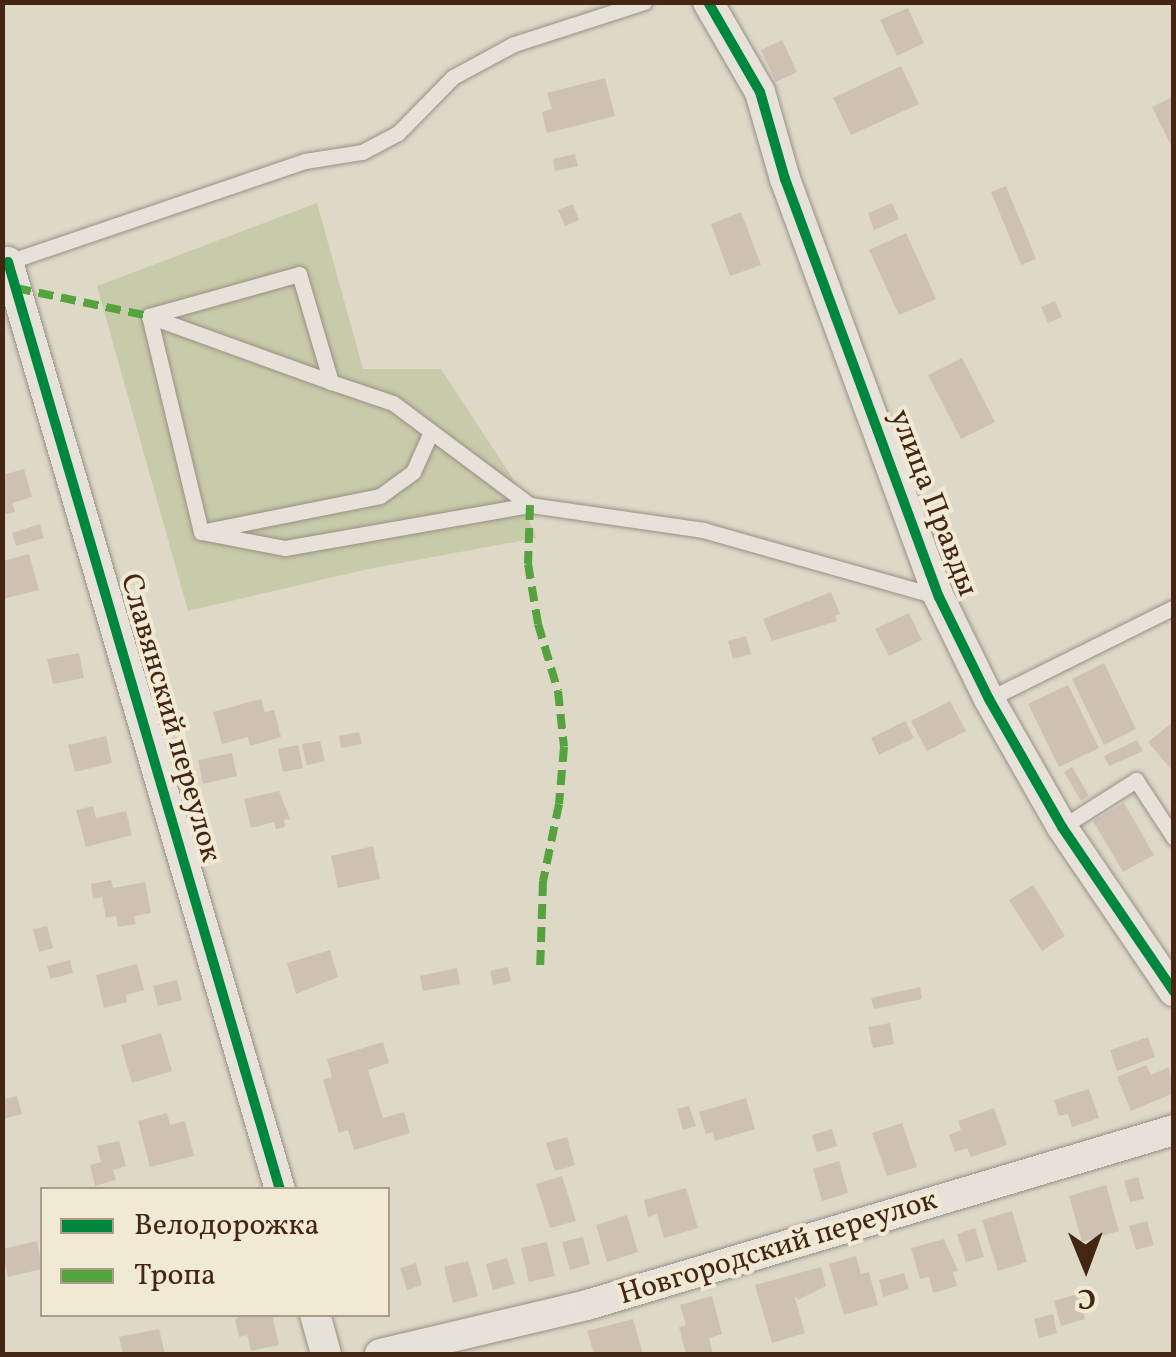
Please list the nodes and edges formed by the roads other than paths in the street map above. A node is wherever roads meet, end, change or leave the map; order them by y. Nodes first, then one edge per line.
1 (644, 2) edge
2 (708, 2) edge
3 (5, 263) edge
4 (149, 316) junction
5 (330, 382) junction
6 (431, 432) junction
7 (530, 505) junction
8 (201, 532) junction
9 (939, 597) junction
10 (1174, 607) edge
11 (989, 699) junction
12 (1062, 827) junction
13 (1174, 838) edge
14 (1174, 992) edge
15 (1174, 1130) edge
16 (279, 1187) edge
17 (316, 1317) edge
18 (326, 1354) edge
19 (380, 1354) edge

1 - 3 lane
2 - 9 street, улица Правды
3 - 16 street, Славянский переулок
4 - 5 lane
4 - 5 lane
4 - 8 lane
5 - 6 lane
6 - 7 lane
6 - 8 lane
7 - 8 lane
7 - 9 lane
9 - 11 street, улица Правды
10 - 11 lane
11 - 12 street, улица Правды
12 - 13 lane
12 - 14 street, улица Правды
15 - 19 street, Новгородский переулок
17 - 18 street

